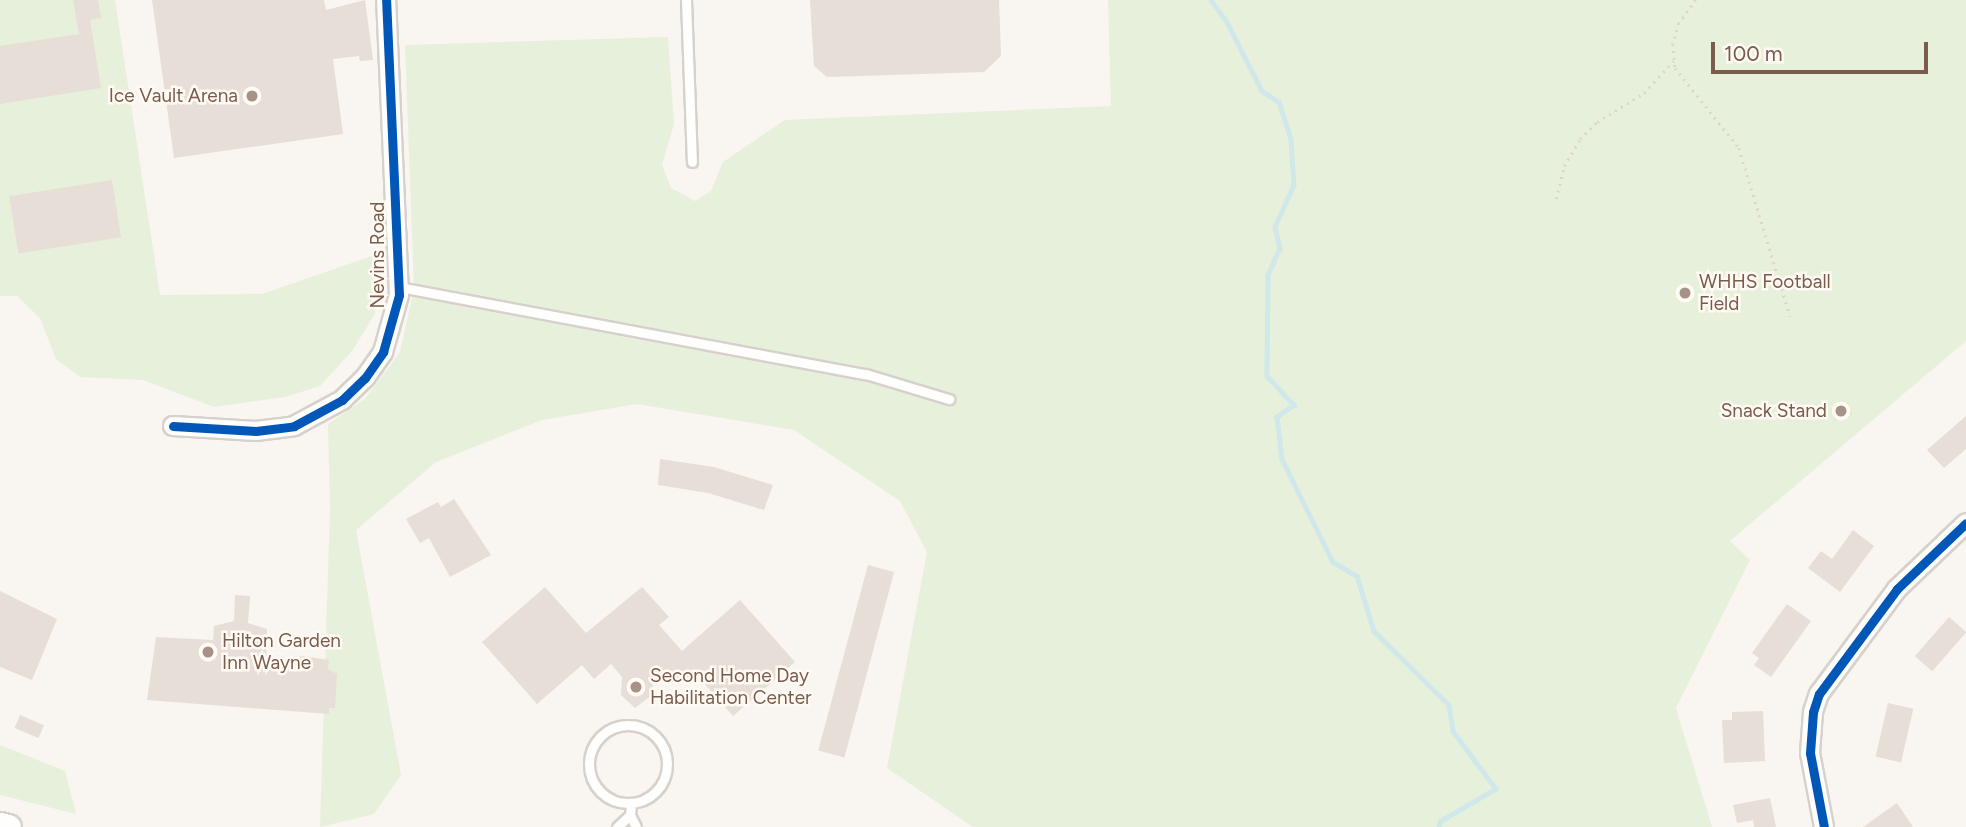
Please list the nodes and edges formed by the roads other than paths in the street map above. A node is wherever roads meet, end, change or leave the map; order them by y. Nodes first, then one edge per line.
1 (386, 0) edge
2 (686, 0) edge
3 (692, 162) dead end
4 (399, 287) junction
5 (949, 399) dead end
6 (173, 426) dead end
7 (1966, 523) edge
8 (631, 804) junction
9 (630, 815) junction
10 (0, 825) edge
11 (9, 827) edge
12 (618, 827) edge
13 (636, 827) edge
14 (1824, 827) edge

1 - 4 street, Nevins Road
2 - 3 lane
4 - 5 lane
4 - 6 street, Nevins Road
7 - 14 street
8 - 8 lane
8 - 9 lane
9 - 12 lane
9 - 13 lane
10 - 11 main road

